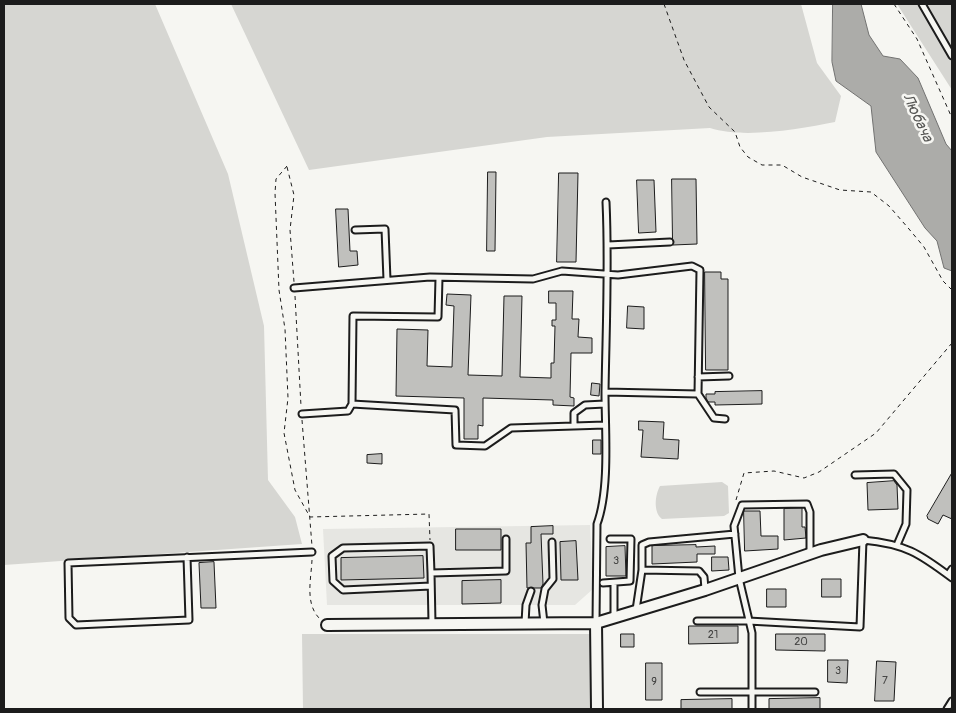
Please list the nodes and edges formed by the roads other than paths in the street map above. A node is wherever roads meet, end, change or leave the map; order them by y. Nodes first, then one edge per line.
1 (922, 4) edge
2 (952, 56) edge
3 (606, 202) dead end
4 (355, 230) dead end
5 (670, 242) dead end
6 (608, 245) junction
7 (606, 273) junction
8 (439, 278) junction
9 (387, 280) junction
10 (294, 288) road end
11 (729, 376) dead end
12 (698, 377) junction
13 (605, 392) junction
14 (698, 394) junction
15 (352, 404) junction
16 (605, 404) junction
17 (302, 414) road end
18 (725, 419) dead end
19 (605, 425) junction
20 (574, 426) junction
21 (855, 476) dead end
22 (735, 534) junction
23 (506, 539) dead end
24 (610, 539) dead end
25 (862, 540) junction
26 (552, 542) dead end
27 (898, 545) junction
28 (312, 552) road end
29 (810, 554) junction
30 (187, 557) junction
31 (952, 569) edge
32 (642, 570) junction
33 (431, 574) junction
34 (950, 577) edge
35 (739, 578) junction
36 (603, 583) dead end
37 (614, 584) junction
38 (431, 586) junction
39 (706, 590) junction
40 (531, 591) dead end
41 (636, 610) junction
42 (614, 618) junction
43 (697, 621) dead end
44 (748, 621) junction
45 (432, 623) junction
46 (525, 623) junction
47 (544, 623) junction
48 (596, 624) junction
49 (327, 625) road end
50 (700, 692) dead end
51 (815, 692) dead end
52 (752, 693) junction
53 (952, 701) edge
54 (598, 709) edge
55 (752, 709) edge
56 (947, 709) edge

1 - 2 lane
3 - 6 lane
4 - 9 lane
5 - 6 lane
6 - 7 lane
7 - 8 lane
7 - 12 lane
7 - 13 lane
8 - 9 lane
8 - 15 lane
9 - 10 lane
11 - 12 lane
12 - 14 lane
13 - 14 lane
13 - 16 lane
14 - 18 lane
15 - 17 lane
15 - 20 lane
16 - 19 lane
16 - 20 lane
19 - 20 lane
19 - 48 lane
21 - 27 lane
22 - 29 lane
22 - 32 lane
22 - 35 lane
23 - 33 lane
24 - 37 lane
25 - 27 lane
25 - 29 street
25 - 44 lane
26 - 47 lane
27 - 34 lane
28 - 30 lane
29 - 35 street
30 - 30 lane
31 - 34 lane
32 - 39 lane
32 - 41 lane
33 - 38 lane
33 - 38 lane
35 - 39 street
35 - 44 lane
36 - 37 lane
37 - 42 lane
38 - 45 lane
39 - 41 street
40 - 46 lane
41 - 42 street
42 - 48 street
43 - 44 lane
44 - 52 lane
45 - 46 street
45 - 49 street
46 - 47 street
47 - 48 street
48 - 54 street
50 - 52 lane
51 - 52 lane
52 - 55 lane
53 - 56 lane

